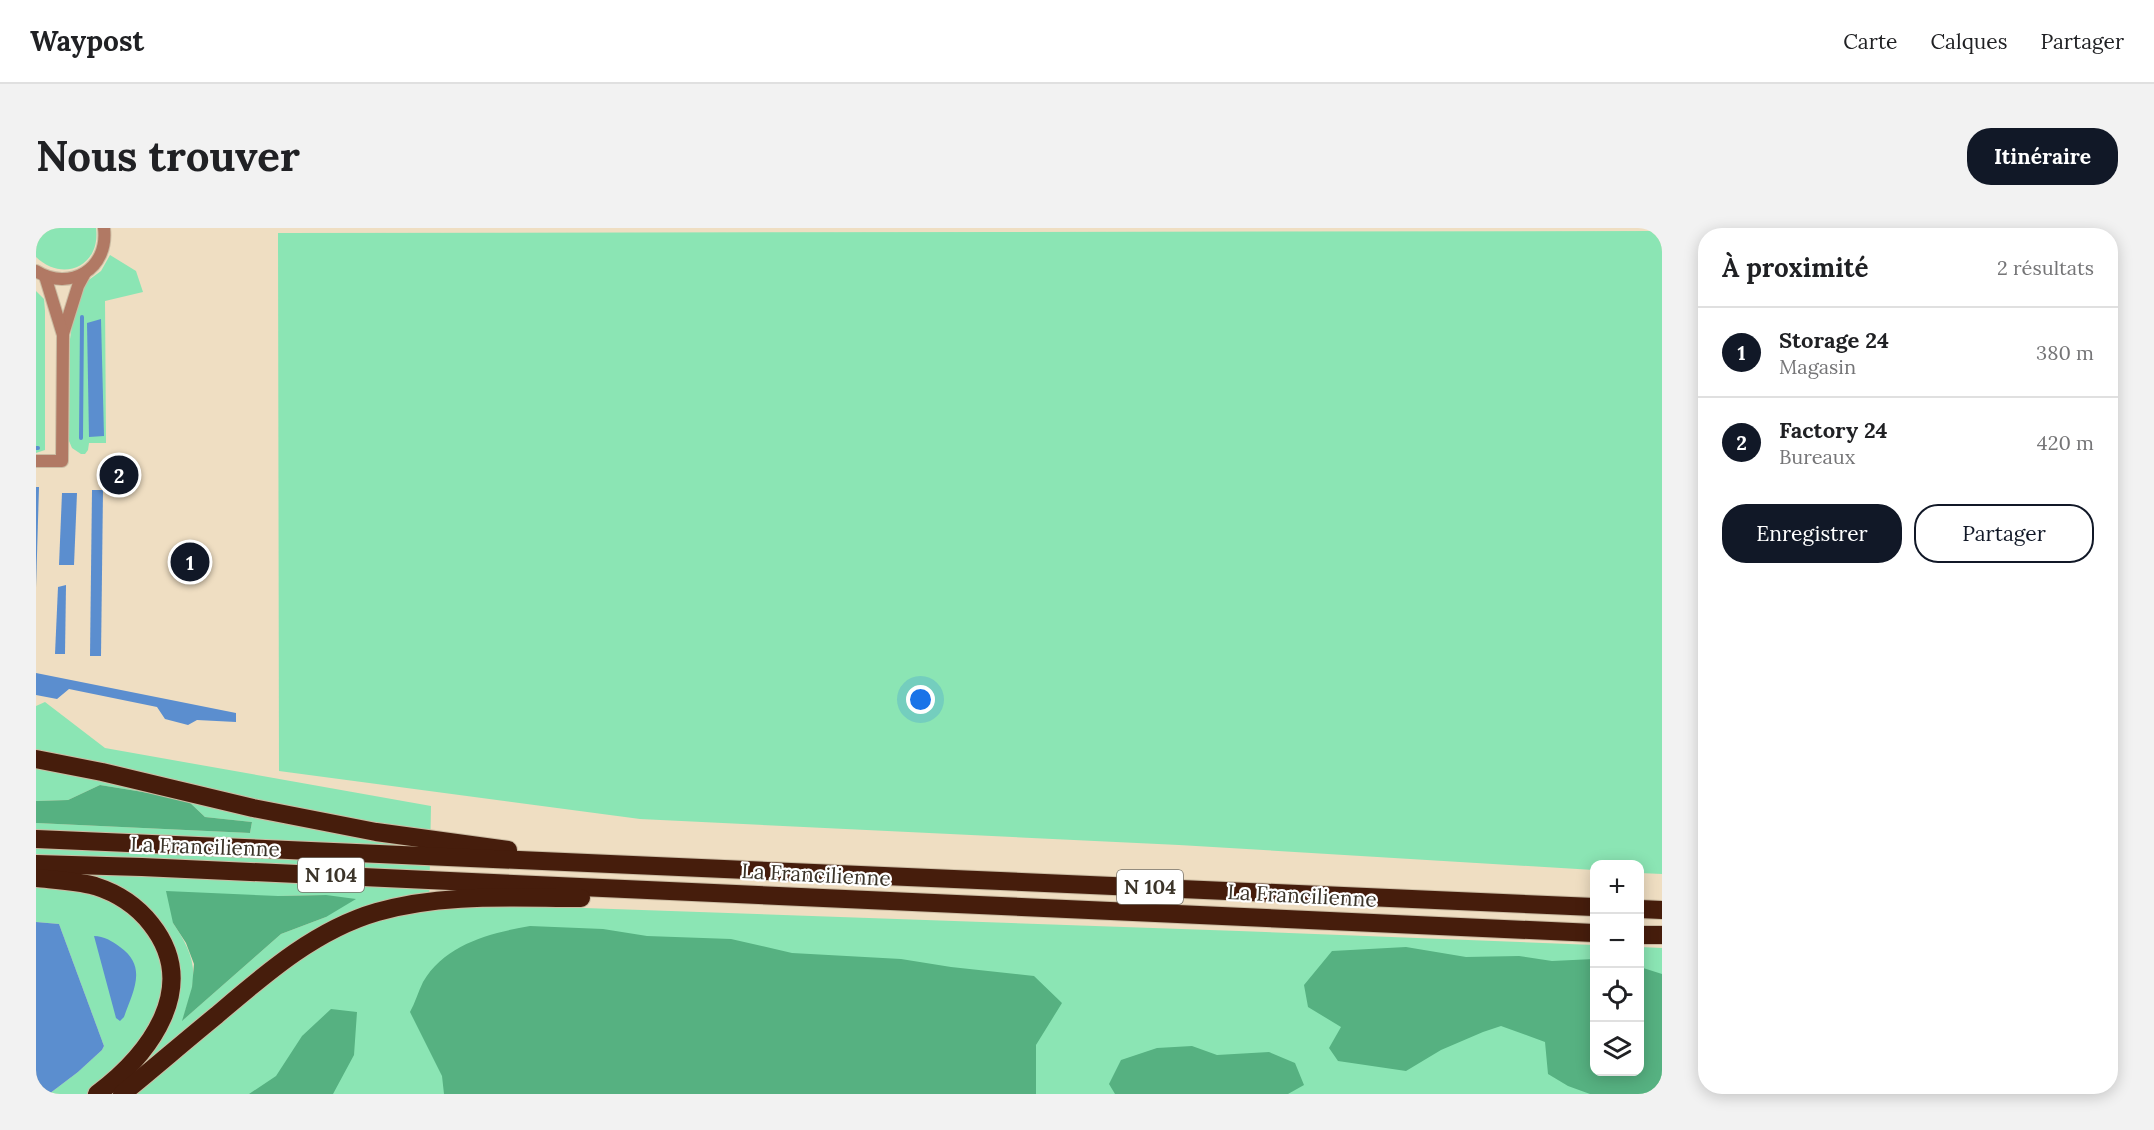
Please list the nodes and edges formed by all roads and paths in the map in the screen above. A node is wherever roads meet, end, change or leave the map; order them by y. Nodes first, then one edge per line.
1 (104, 228) edge
2 (40, 273) edge
3 (85, 273) junction
4 (63, 336) junction
5 (36, 461) edge
6 (36, 759) edge
7 (36, 839) edge
8 (531, 861) junction
9 (36, 864) edge
10 (36, 878) edge
11 (626, 889) junction
12 (1590, 907) edge
13 (1644, 909) edge
14 (1662, 910) edge
15 (1590, 933) edge
16 (1644, 934) edge
17 (1662, 935) edge
18 (98, 1094) edge
19 (123, 1094) edge

1 - 3 street
2 - 3 street
2 - 4 street
3 - 4 street
4 - 5 street
6 - 8 highway
7 - 8 highway, La Francilienne / N 104
8 - 12 highway, La Francilienne / N 104
9 - 11 highway, La Francilienne / N 104
10 - 18 highway
11 - 15 highway, La Francilienne / N 104
11 - 19 highway
13 - 14 highway
16 - 17 highway

